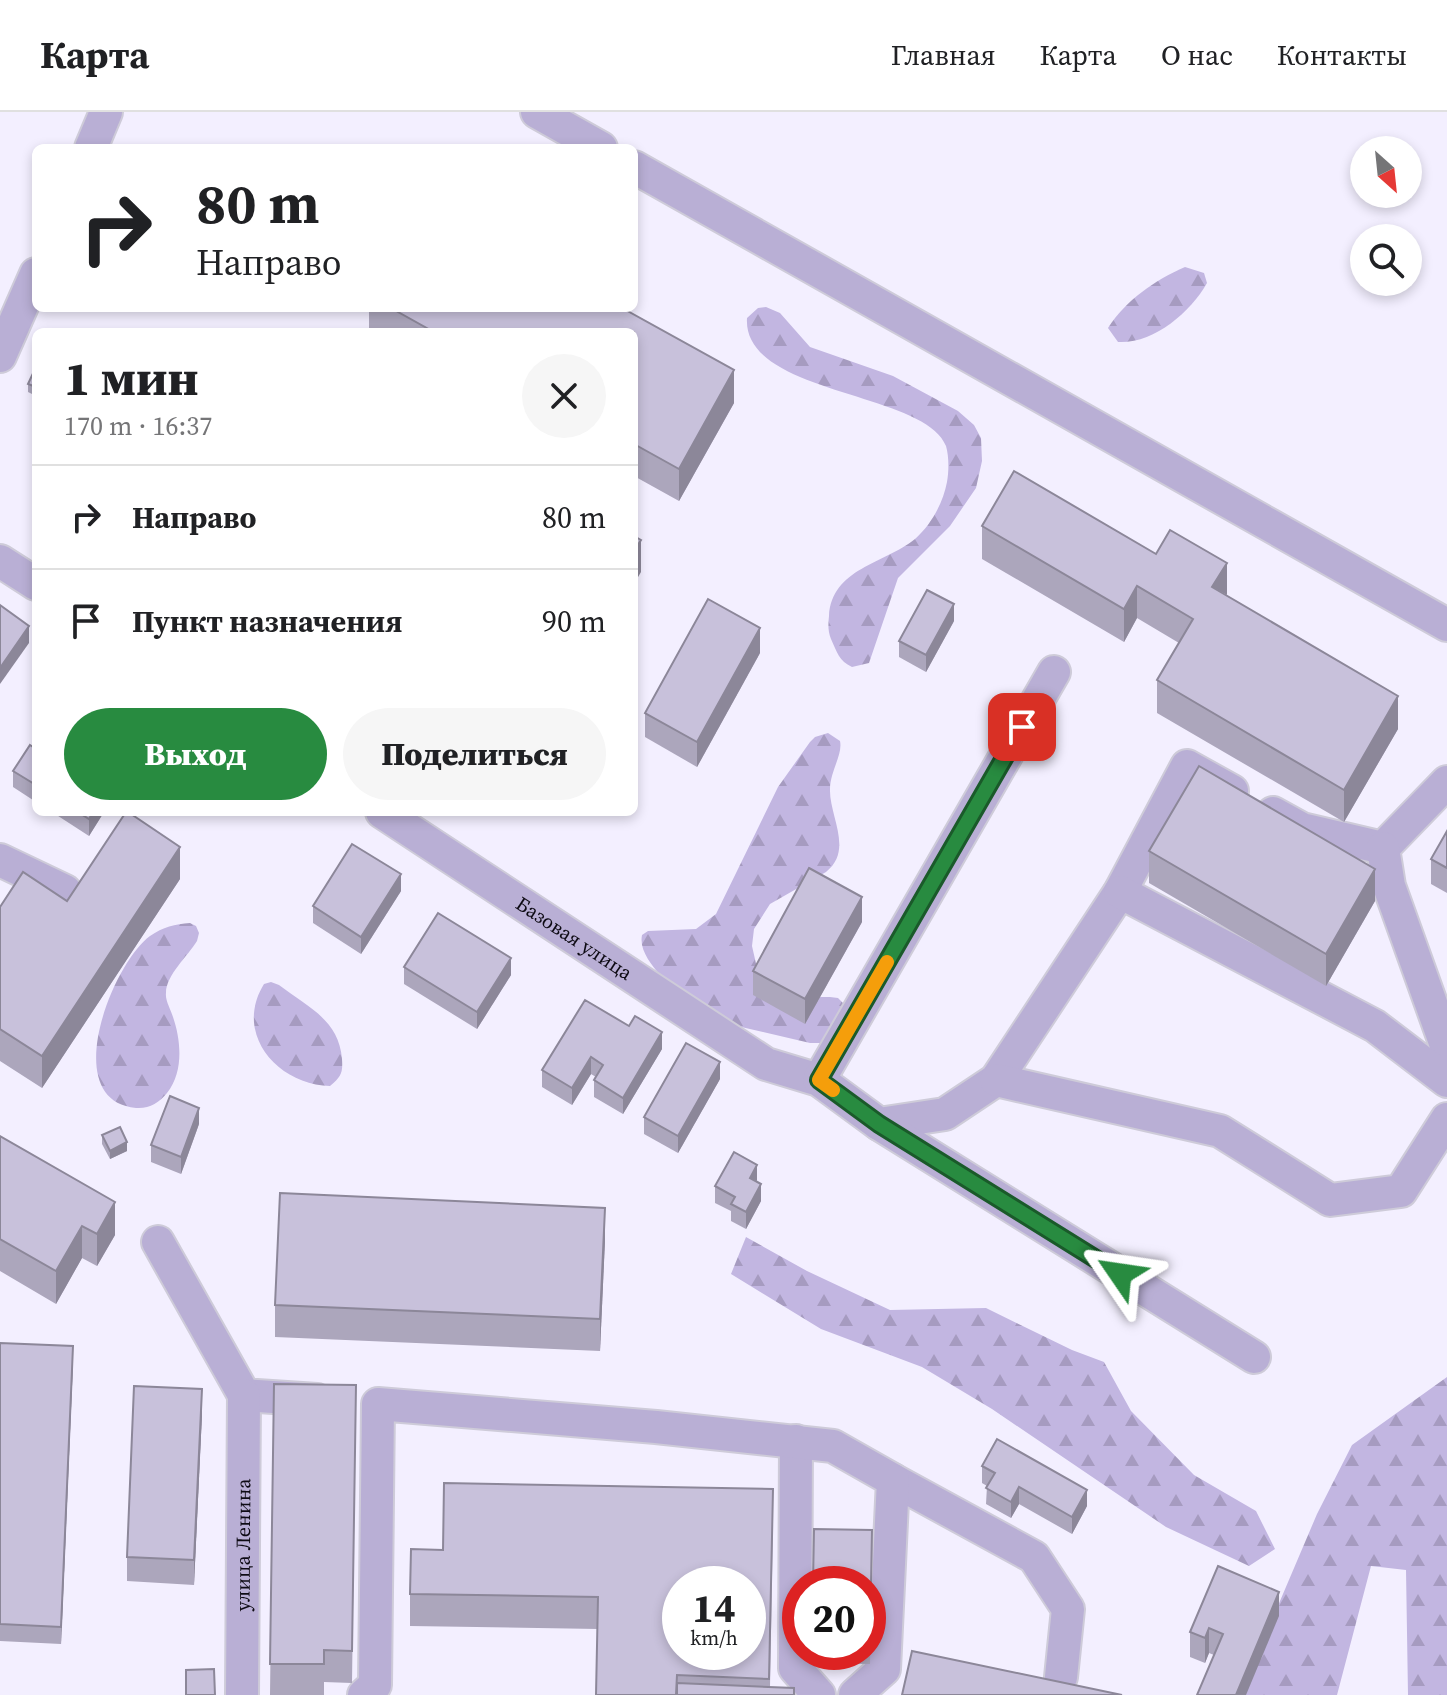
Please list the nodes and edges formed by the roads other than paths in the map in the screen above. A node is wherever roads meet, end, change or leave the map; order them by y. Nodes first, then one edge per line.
1 (106, 112) edge
2 (537, 112) edge
3 (93, 144) edge
4 (594, 144) edge
5 (638, 169) edge
6 (32, 283) edge
7 (0, 356) edge
8 (0, 561) edge
9 (32, 581) edge
10 (1447, 625) edge
11 (1054, 672) dead end
12 (1447, 782) edge
13 (388, 816) edge
14 (1383, 848) junction
15 (0, 860) edge
16 (65, 891) dead end
17 (1120, 892) junction
18 (1447, 1048) edge
19 (819, 1080) junction
20 (996, 1080) junction
21 (1447, 1081) edge
22 (1447, 1119) edge
23 (879, 1124) junction
24 (158, 1242) dead end
25 (1254, 1357) dead end
26 (244, 1395) junction
27 (378, 1404) junction
28 (796, 1441) junction
29 (893, 1480) junction
30 (1061, 1677) dead end
31 (242, 1695) edge
32 (364, 1695) edge
33 (819, 1695) edge
34 (855, 1695) edge

1 - 3 street
2 - 4 street
5 - 10 street
6 - 7 street
8 - 9 street
11 - 19 street
12 - 14 street
13 - 19 street, Базовая улица
14 - 17 street
14 - 18 street
15 - 16 street
17 - 20 street
17 - 21 street
19 - 23 street, Базовая улица
20 - 22 street
20 - 23 street
23 - 25 street, Базовая улица
24 - 26 street
26 - 27 street
26 - 31 street, улица Ленина
27 - 28 street
27 - 32 street
28 - 29 street
28 - 33 street
29 - 30 street
29 - 34 street

